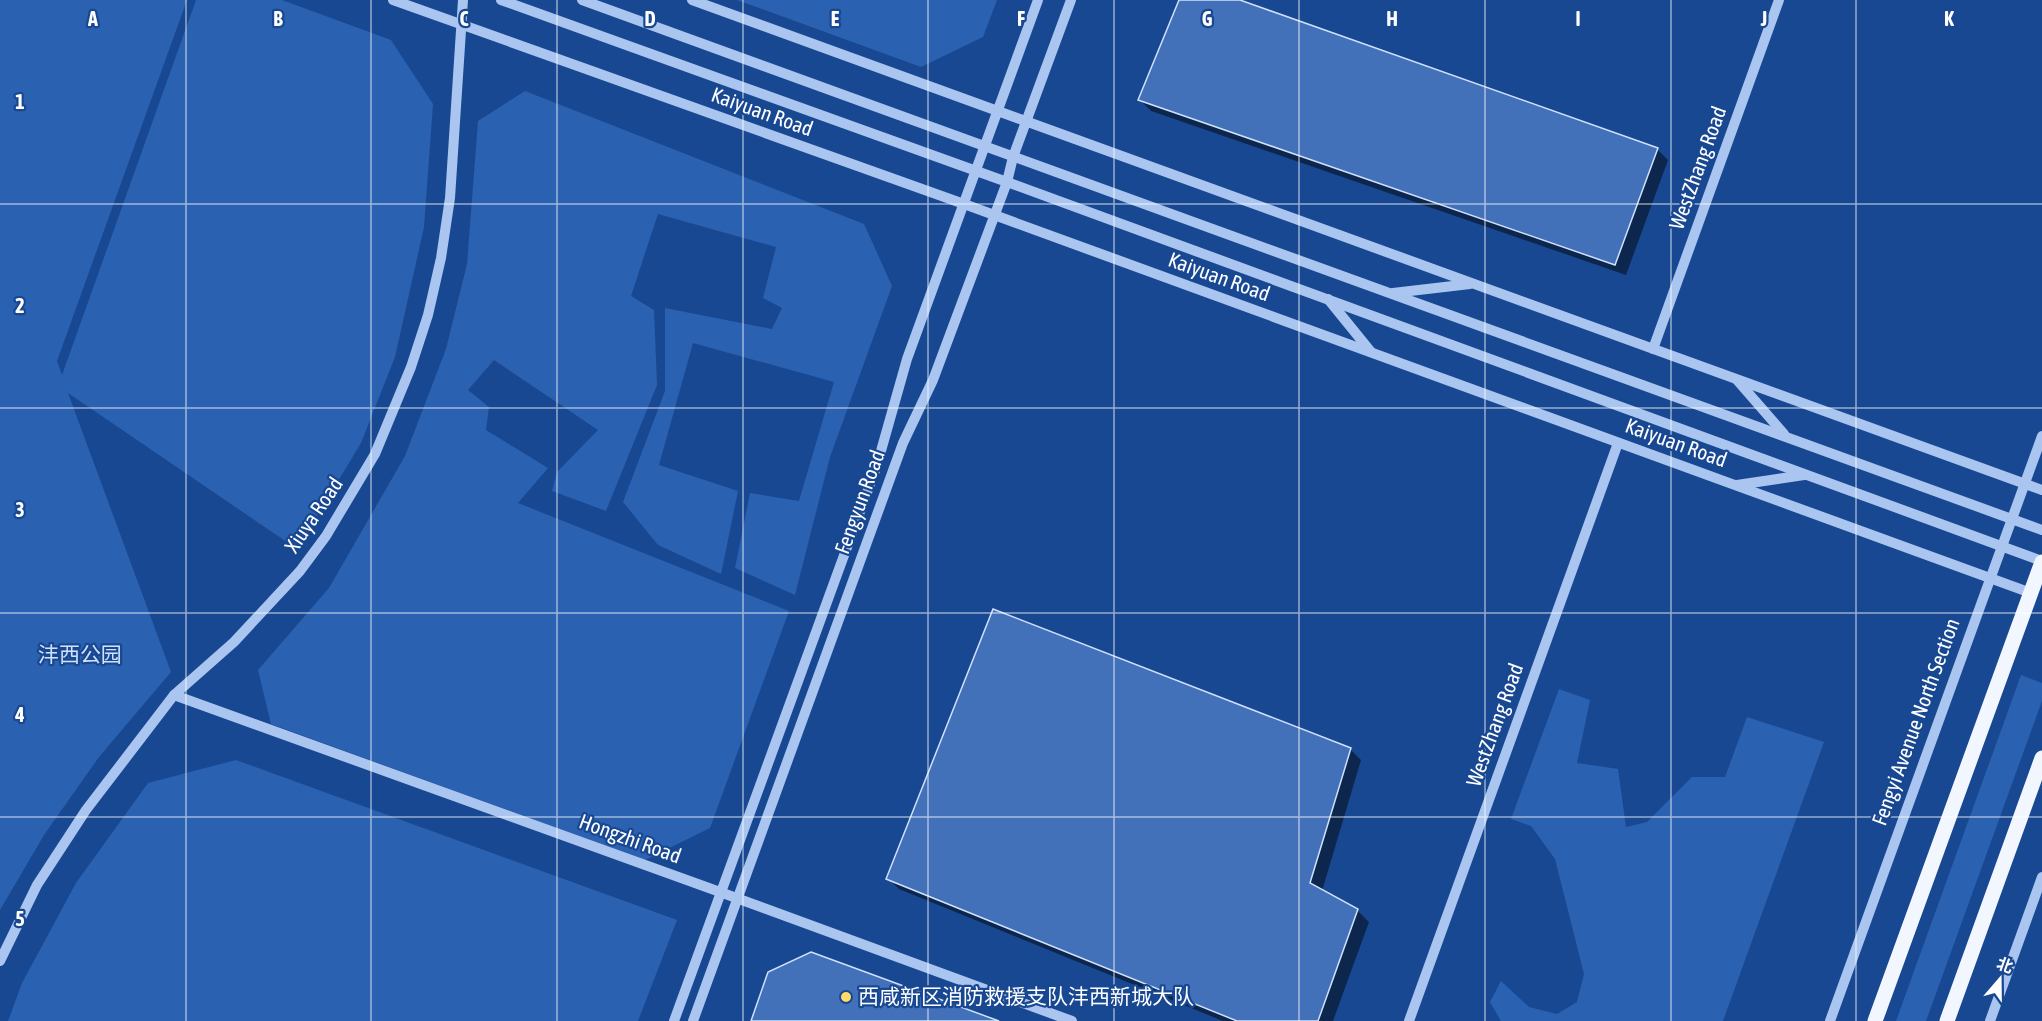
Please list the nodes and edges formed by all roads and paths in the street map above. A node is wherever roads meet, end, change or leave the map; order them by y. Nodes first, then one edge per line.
1 (393, 0) edge
2 (463, 0) edge
3 (501, 0) edge
4 (582, 0) edge
5 (692, 0) edge
6 (1038, 0) edge
7 (1071, 0) edge
8 (1779, 0) edge
9 (462, 25) junction
10 (996, 111) junction
11 (1026, 122) junction
12 (983, 146) junction
13 (1013, 157) junction
14 (976, 172) junction
15 (1007, 182) junction
16 (964, 204) junction
17 (994, 216) junction
18 (1473, 284) junction
19 (1390, 293) junction
20 (1327, 299) junction
21 (1653, 349) junction
22 (1373, 354) junction
23 (1736, 379) junction
24 (1786, 436) junction
25 (2042, 436) edge
26 (1618, 443) junction
27 (1808, 474) junction
28 (2025, 484) junction
29 (1733, 485) junction
30 (2042, 490) edge
31 (2012, 519) junction
32 (2042, 530) edge
33 (2002, 545) junction
34 (2042, 561) edge
35 (1990, 579) junction
36 (2031, 593) junction
37 (174, 695) junction
38 (2042, 758) edge
39 (2042, 877) edge
40 (720, 892) junction
41 (737, 898) junction
42 (0, 961) edge
43 (674, 1021) edge
44 (693, 1021) edge
45 (1072, 1021) edge
46 (1409, 1021) edge
47 (1830, 1021) edge
48 (1875, 1021) edge
49 (1947, 1021) edge
50 (1990, 1021) edge

1 - 9 street, Kaiyuan Road
2 - 9 street, Xiuya Road
3 - 14 street, Kaiyuan Road
4 - 12 street, Kaiyuan Road
5 - 10 street
6 - 10 street, Fengyun Road
7 - 11 street, Fengyun Road
8 - 21 street, WestZhang Road
9 - 16 street, Kaiyuan Road
9 - 37 street, Xiuya Road
10 - 11 street
10 - 12 street, Fengyun Road
11 - 13 street, Fengyun Road
11 - 18 street
12 - 13 street, Kaiyuan Road
12 - 14 street, Fengyun Road
13 - 15 street, Fengyun Road
13 - 19 street, Kaiyuan Road
14 - 15 street, Kaiyuan Road
14 - 16 street, Fengyun Road
15 - 17 street, Fengyun Road
15 - 20 street, Kaiyuan Road
16 - 17 street, Kaiyuan Road
16 - 40 street, Fengyun Road
17 - 22 street, Kaiyuan Road
17 - 41 street, Fengyun Road
18 - 19 street
18 - 21 street
19 - 24 street, Kaiyuan Road
20 - 22 street
20 - 27 street, Kaiyuan Road
21 - 23 street
22 - 26 street, Kaiyuan Road
23 - 24 street
23 - 28 street
24 - 31 street, Kaiyuan Road
25 - 28 street, Fengyi Avenue North Section
26 - 29 street, Kaiyuan Road
26 - 46 street, WestZhang Road
27 - 29 street
27 - 33 street, Kaiyuan Road
28 - 30 street
28 - 31 street, Fengyi Avenue North Section
29 - 35 street, Kaiyuan Road
31 - 32 street, Kaiyuan Road
31 - 33 street, Fengyi Avenue North Section
33 - 34 street, Kaiyuan Road
33 - 35 street, Fengyi Avenue North Section
34 - 36 main road
35 - 36 street, Kaiyuan Road
35 - 47 street, Fengyi Avenue North Section
36 - 48 main road
37 - 40 street, Hongzhi Road
37 - 42 street, Xiuya Road
38 - 49 main road
39 - 50 street
40 - 41 street, Hongzhi Road
40 - 43 street, Fengyun Road
41 - 44 street, Fengyun Road
41 - 45 street, Hongzhi Road

